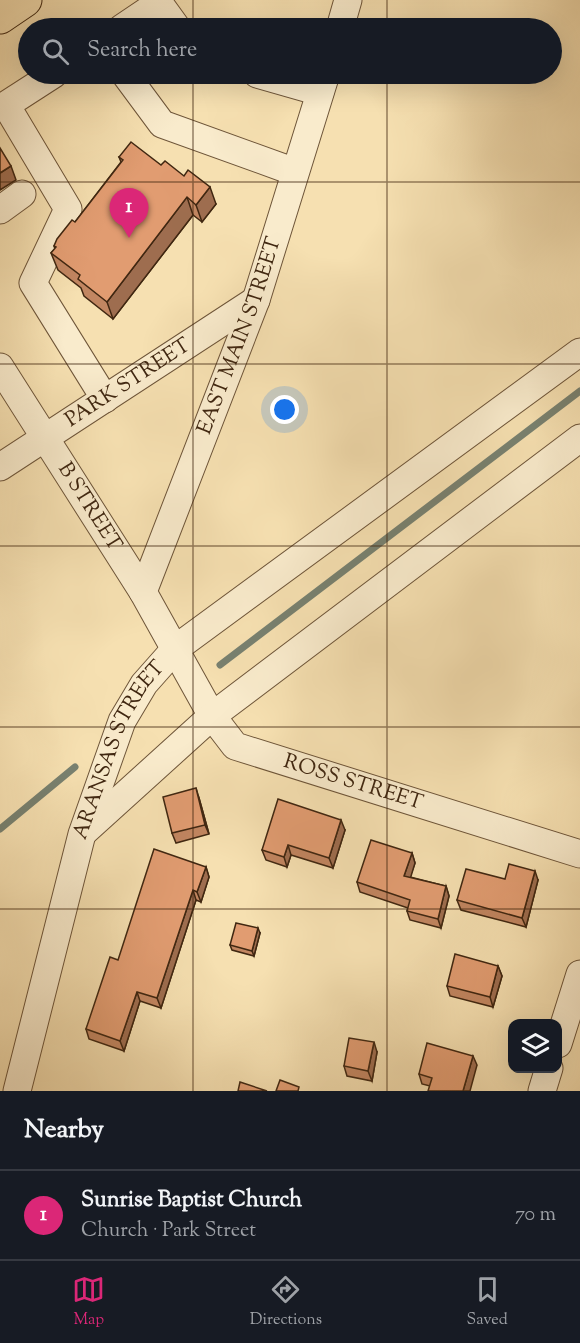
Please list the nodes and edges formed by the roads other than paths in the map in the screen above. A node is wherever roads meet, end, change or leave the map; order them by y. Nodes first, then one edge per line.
1 (25, 0) edge
2 (348, 0) edge
3 (0, 16) edge
4 (137, 18) edge
5 (170, 18) edge
6 (343, 18) edge
7 (38, 84) edge
8 (132, 84) edge
9 (323, 84) edge
10 (3, 106) edge
11 (295, 172) junction
12 (22, 194) dead end
13 (0, 210) edge
14 (256, 300) junction
15 (580, 352) edge
16 (0, 367) edge
17 (105, 399) junction
18 (47, 438) junction
19 (580, 438) edge
20 (0, 467) edge
21 (143, 592) junction
22 (175, 650) junction
23 (212, 716) junction
24 (82, 834) junction
25 (580, 854) edge
26 (580, 974) edge
27 (562, 1031) edge
28 (547, 1073) edge
29 (17, 1091) edge
30 (542, 1091) edge

1 - 3 main road
2 - 6 street
4 - 5 street
7 - 10 street
8 - 11 street
9 - 11 street, EAST MAIN STREET
10 - 17 street
11 - 14 street, EAST MAIN STREET
12 - 13 street
14 - 17 street, PARK STREET
14 - 21 street, EAST MAIN STREET
15 - 22 street, ARANSAS STREET
16 - 18 street, B STREET
17 - 18 street, PARK STREET
18 - 20 street, PARK STREET
18 - 21 street, B STREET
19 - 23 street, ARANSAS STREET
21 - 22 street, B STREET
22 - 23 street, ROSS STREET
22 - 24 street, ARANSAS STREET
23 - 24 street, ARANSAS STREET
23 - 25 street, ROSS STREET
24 - 29 street
26 - 27 street
28 - 30 street

